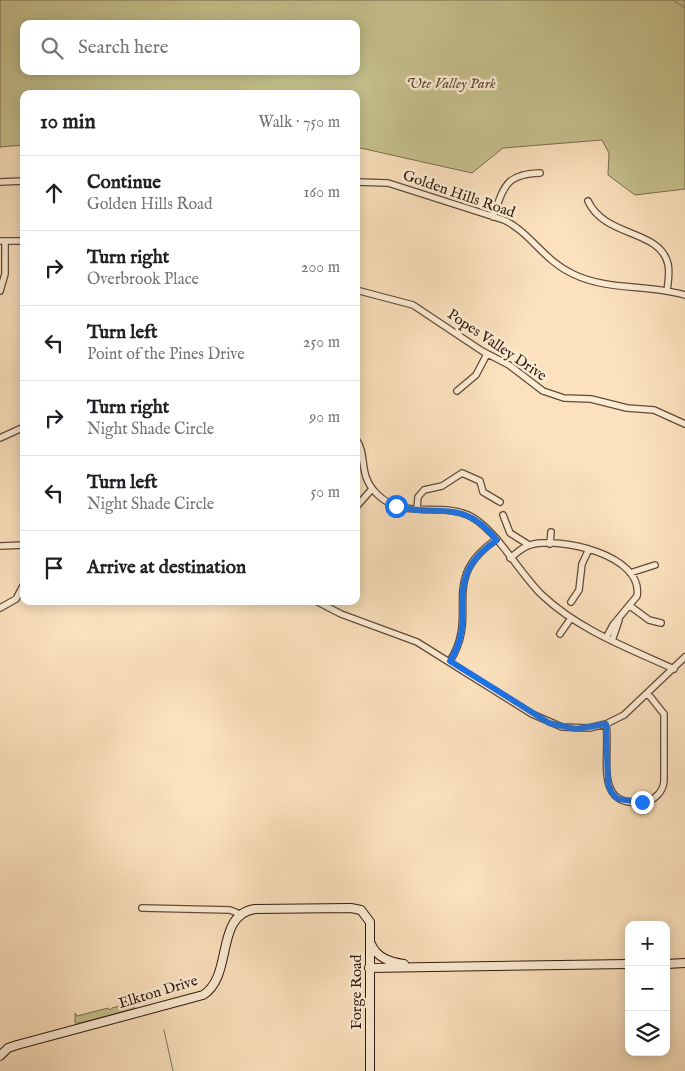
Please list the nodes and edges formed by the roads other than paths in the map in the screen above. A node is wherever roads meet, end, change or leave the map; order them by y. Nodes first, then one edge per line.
1 (540, 173) dead end
2 (20, 181) edge
3 (0, 182) edge
4 (360, 182) edge
5 (588, 201) dead end
6 (493, 217) junction
7 (2, 241) edge
8 (20, 241) edge
9 (0, 291) edge
10 (360, 291) edge
11 (667, 291) junction
12 (685, 295) edge
13 (488, 354) junction
14 (457, 391) dead end
15 (685, 424) edge
16 (20, 429) edge
17 (0, 438) edge
18 (360, 447) edge
19 (372, 489) junction
20 (500, 502) dead end
21 (360, 503) edge
22 (418, 509) junction
23 (504, 515) dead end
24 (552, 532) dead end
25 (497, 540) junction
26 (550, 544) junction
27 (20, 545) edge
28 (529, 545) junction
29 (0, 546) edge
30 (589, 549) junction
31 (510, 558) junction
32 (655, 566) dead end
33 (630, 573) junction
34 (20, 592) edge
35 (571, 602) dead end
36 (324, 605) edge
37 (630, 606) junction
38 (0, 608) edge
39 (571, 618) junction
40 (661, 623) dead end
41 (560, 634) dead end
42 (609, 640) junction
43 (685, 657) edge
44 (450, 661) junction
45 (674, 669) junction
46 (648, 694) junction
47 (606, 724) junction
48 (142, 908) dead end
49 (240, 914) junction
50 (370, 941) junction
51 (685, 963) edge
52 (625, 964) edge
53 (670, 964) edge
54 (431, 966) junction
55 (370, 968) junction
56 (0, 1056) edge
57 (370, 1071) edge

1 - 6 street
2 - 3 street
4 - 6 street, Golden Hills Road
5 - 11 street
6 - 11 street, Golden Hills Road
7 - 8 street
7 - 9 street
10 - 13 street, Popes Valley Drive
11 - 12 street, Golden Hills Road
13 - 14 street
13 - 15 street, Popes Valley Drive
16 - 17 street
18 - 19 street
19 - 21 street
19 - 22 street
20 - 22 street
22 - 25 street
23 - 28 street
24 - 26 street
25 - 31 street
25 - 44 street
26 - 28 street
26 - 30 street
27 - 29 street
28 - 31 street
30 - 33 street
30 - 35 street
31 - 39 street
32 - 33 street
33 - 37 street
34 - 38 street
36 - 44 street
37 - 40 street
37 - 42 street
39 - 41 street
39 - 42 street
42 - 45 street
43 - 45 street
44 - 47 street
45 - 46 street
46 - 47 street
46 - 47 street
48 - 49 street
49 - 50 street, Forge Road
49 - 56 street, Elkton Drive
50 - 54 street
50 - 55 street, Forge Road
51 - 53 street
52 - 54 street
54 - 55 street
55 - 57 street, Forge Road

